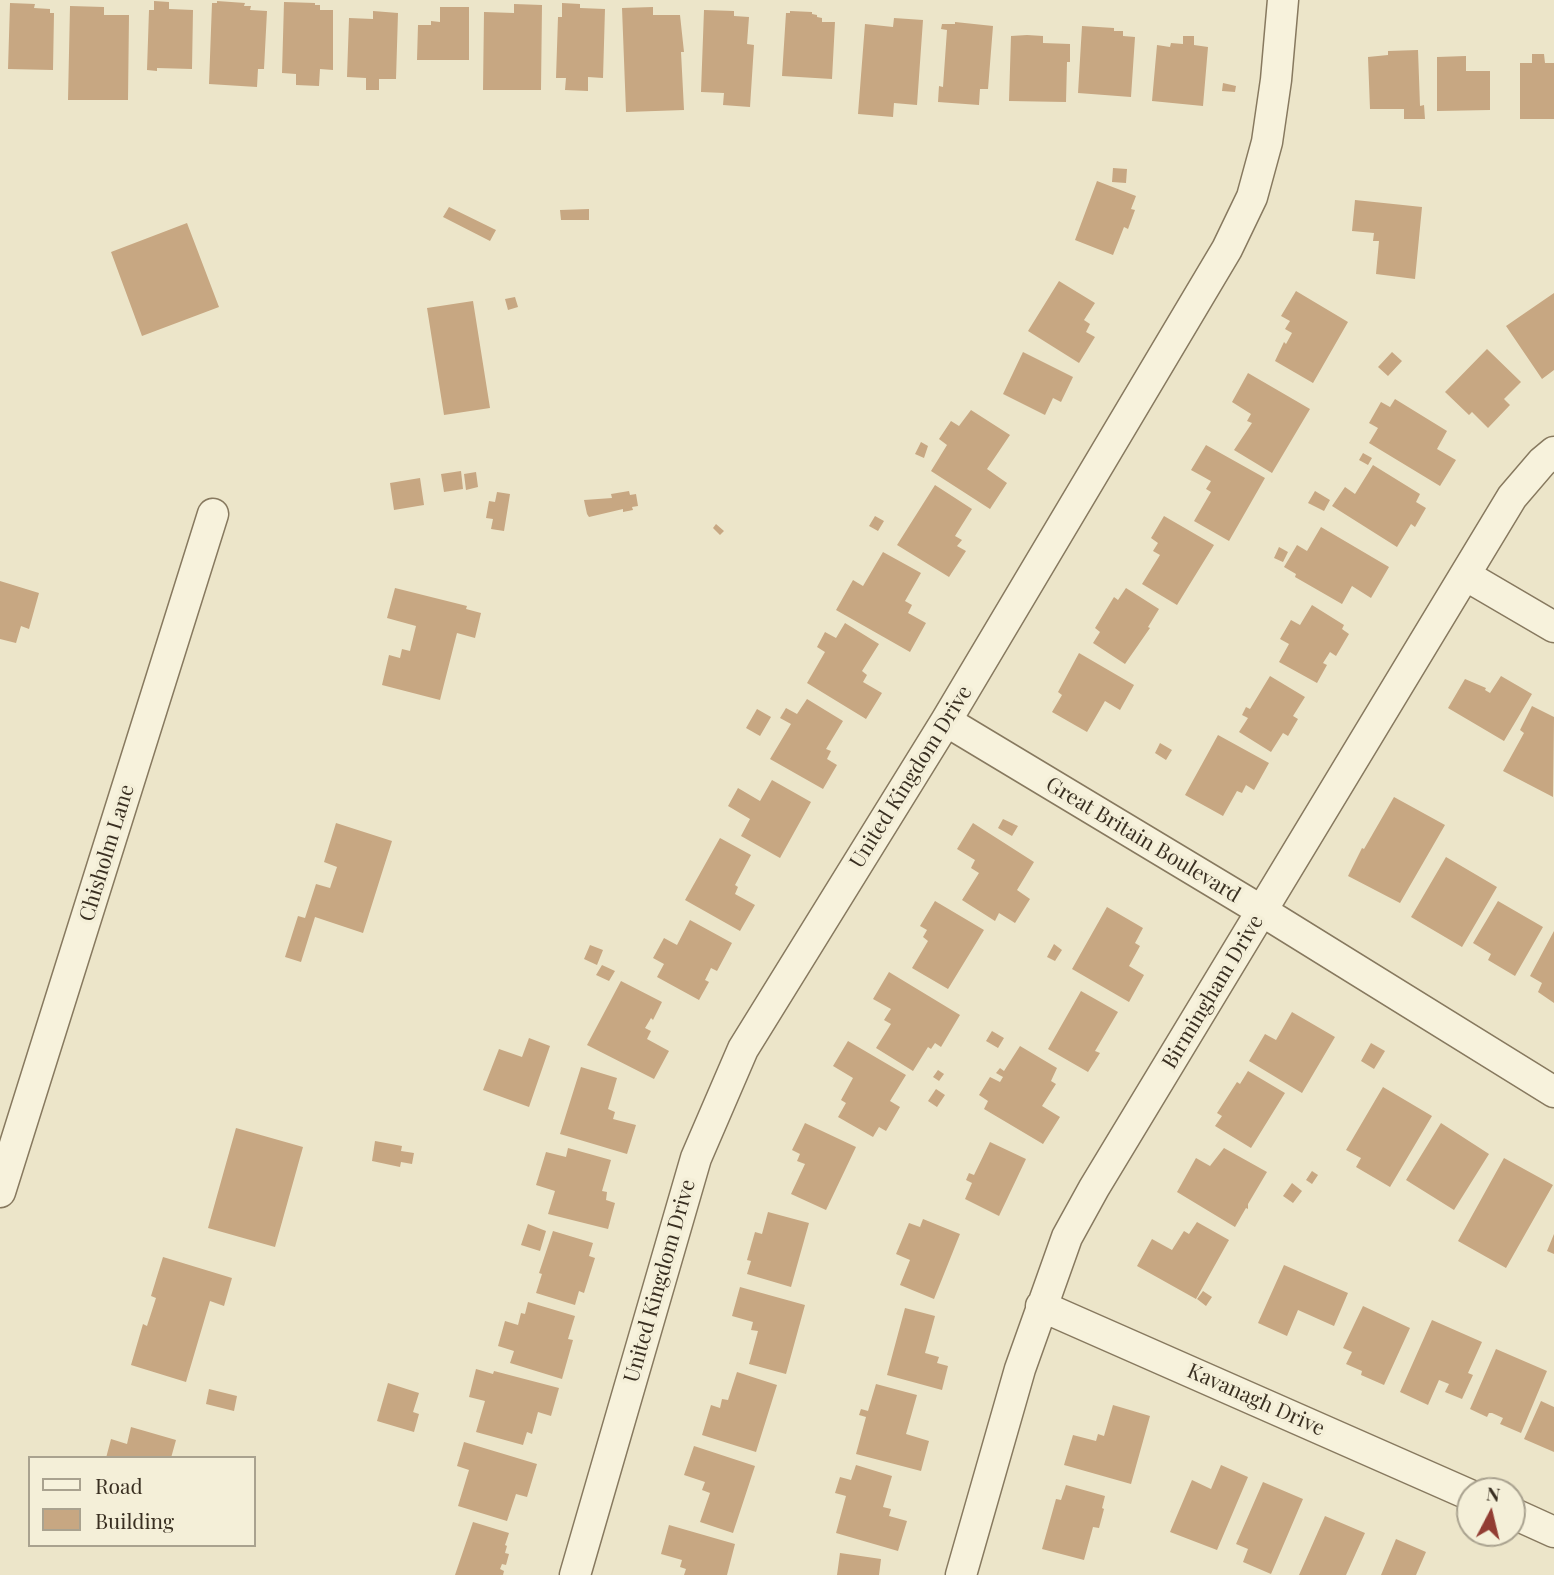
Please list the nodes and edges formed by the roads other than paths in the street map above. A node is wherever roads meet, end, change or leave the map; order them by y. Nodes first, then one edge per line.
1 (1283, 0) edge
2 (1554, 452) edge
3 (213, 514) dead end
4 (1465, 575) junction
5 (1554, 626) edge
6 (946, 721) junction
7 (1262, 911) junction
8 (1554, 1092) edge
9 (0, 1192) edge
10 (1041, 1306) junction
11 (1456, 1489) edge
12 (1526, 1519) edge
13 (1554, 1532) edge
14 (575, 1575) edge
15 (961, 1575) edge

1 - 6 street, United Kingdom Drive
2 - 4 street, Birmingham Drive
3 - 9 street, Chisholm Lane
4 - 5 street
4 - 7 street, Birmingham Drive
6 - 7 street, Great Britain Boulevard
6 - 14 street, United Kingdom Drive
7 - 8 street, Great Britain Boulevard
7 - 10 street, Birmingham Drive
10 - 11 street, Kavanagh Drive
10 - 15 street, Birmingham Drive
12 - 13 street

